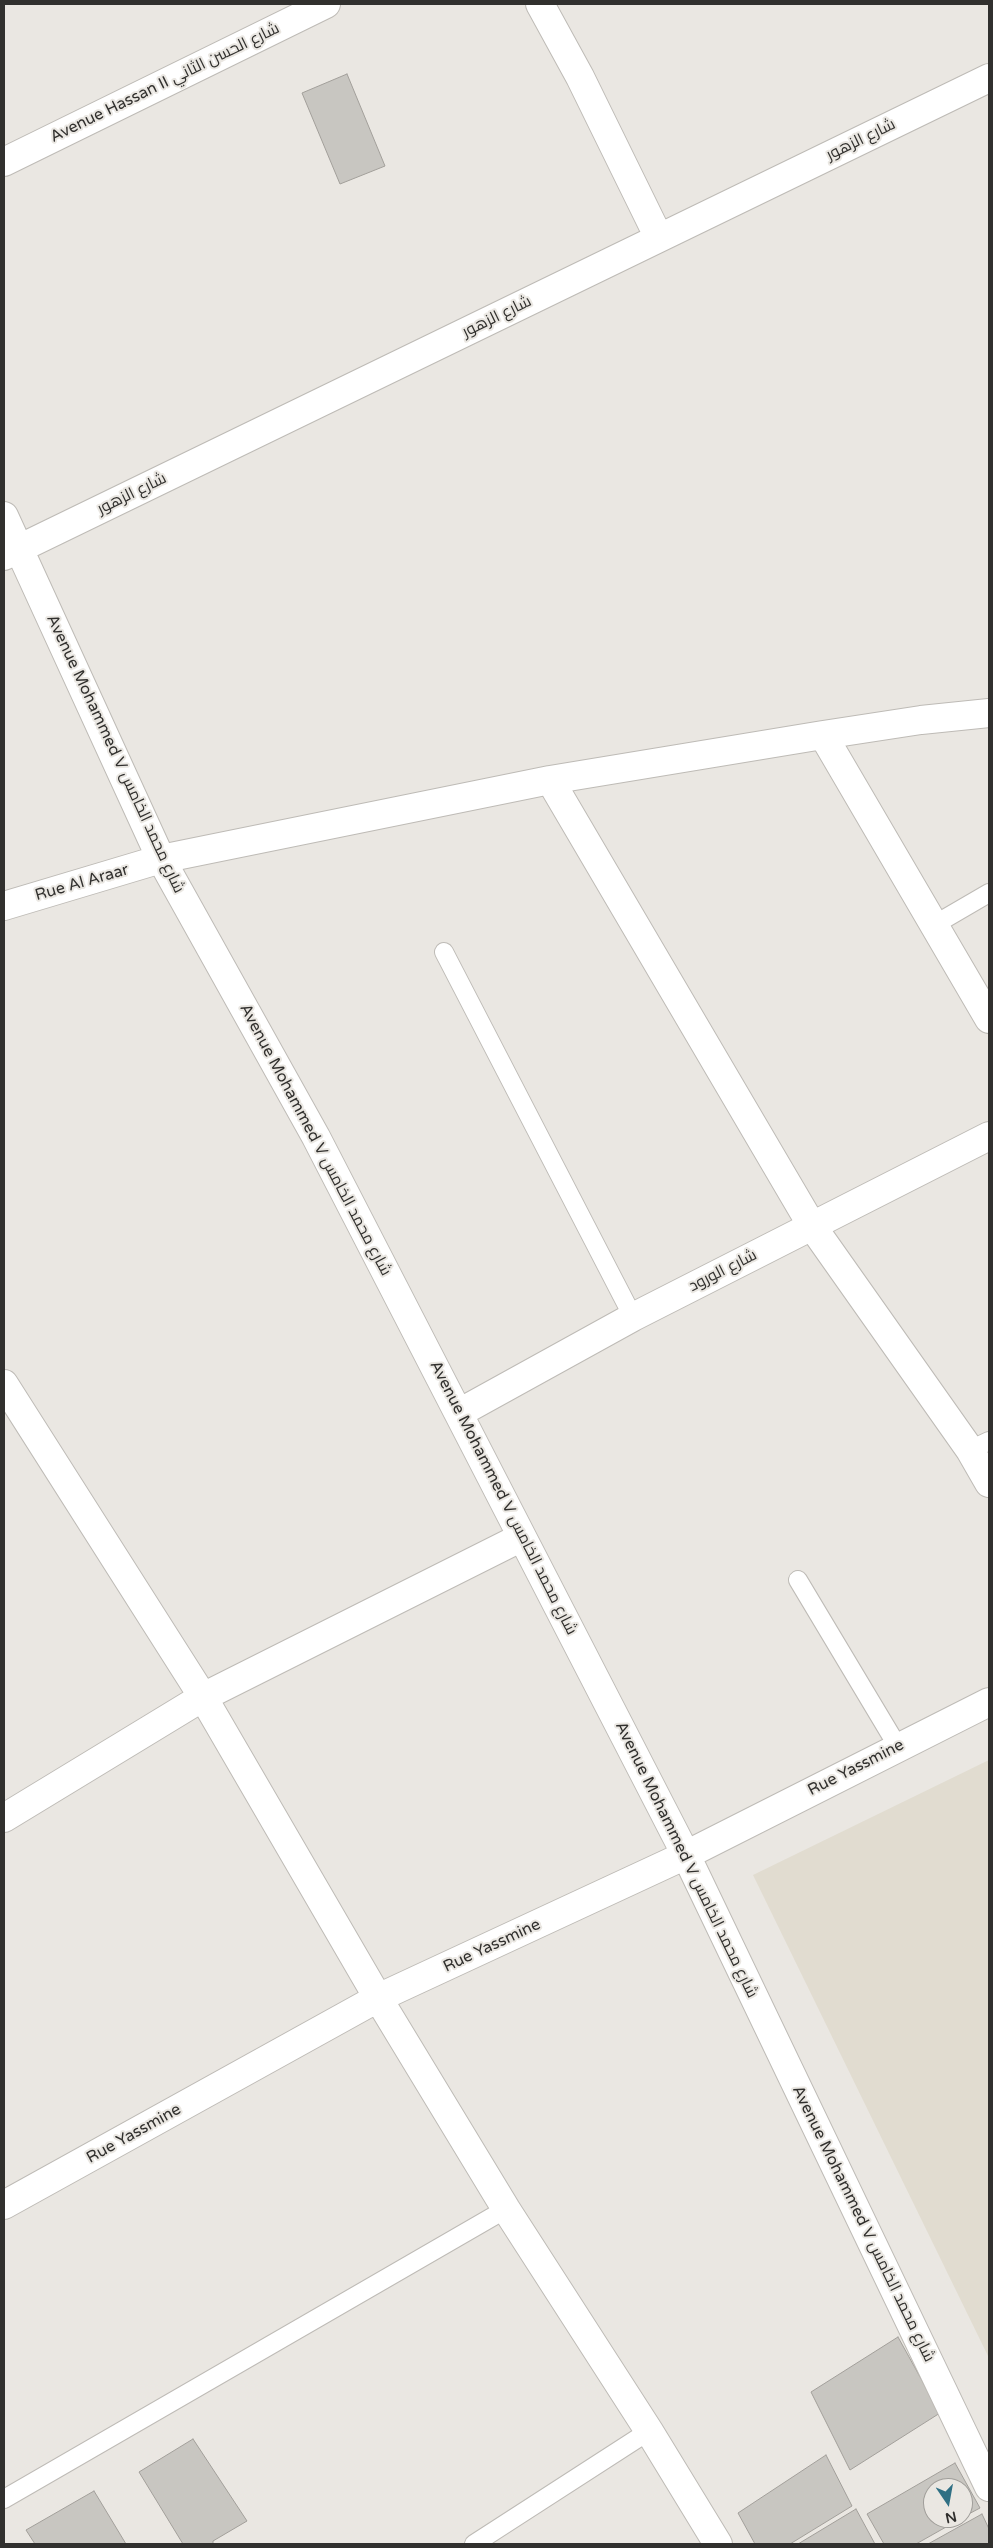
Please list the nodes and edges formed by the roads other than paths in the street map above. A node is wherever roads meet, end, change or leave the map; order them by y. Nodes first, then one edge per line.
1 (326, 4) edge
2 (540, 4) edge
3 (989, 78) edge
4 (4, 162) edge
5 (659, 238) junction
6 (4, 516) edge
7 (12, 553) edge
8 (989, 713) edge
9 (823, 735) junction
10 (550, 780) junction
11 (161, 859) junction
12 (989, 893) edge
13 (4, 906) edge
14 (934, 925) junction
15 (444, 952) dead end
16 (989, 1018) edge
17 (989, 1136) edge
18 (812, 1226) junction
19 (632, 1317) junction
20 (4, 1384) edge
21 (459, 1413) junction
22 (980, 1446) edge
23 (989, 1483) edge
24 (522, 1537) junction
25 (798, 1580) dead end
26 (203, 1697) junction
27 (989, 1702) edge
28 (898, 1747) junction
29 (4, 1818) edge
30 (686, 1856) junction
31 (378, 1998) junction
32 (4, 2206) edge
33 (506, 2209) junction
34 (649, 2431) junction
35 (989, 2488) edge
36 (4, 2499) edge
37 (474, 2544) edge
38 (718, 2544) edge

1 - 4 street, Avenue Hassan II شارع الحسن الثاني
2 - 5 street
3 - 5 street, شارع الزهور
5 - 7 street, شارع الزهور
6 - 7 street, Avenue Mohammed V شارع محمد الخامس
7 - 11 street, Avenue Mohammed V شارع محمد الخامس
8 - 9 street, Rue Al Araar
9 - 10 street, Rue Al Araar
9 - 14 street
10 - 11 street, Rue Al Araar
10 - 18 street
11 - 13 street, Rue Al Araar
11 - 21 street, Avenue Mohammed V شارع محمد الخامس
12 - 14 lane
14 - 16 street
15 - 19 lane
17 - 18 street, شارع الورود
18 - 19 street, شارع الورود
18 - 22 street
19 - 21 street, شارع الورود
20 - 26 street
21 - 24 street, Avenue Mohammed V شارع محمد الخامس
22 - 23 street
24 - 26 street
24 - 30 street, Avenue Mohammed V شارع محمد الخامس
25 - 28 lane
26 - 29 street
26 - 31 street
27 - 28 street, Rue Yassmine
28 - 30 street, Rue Yassmine
30 - 31 street, Rue Yassmine
30 - 35 street, Avenue Mohammed V شارع محمد الخامس
31 - 32 street, Rue Yassmine
31 - 33 street
33 - 34 street
33 - 36 lane
34 - 37 lane
34 - 38 street

